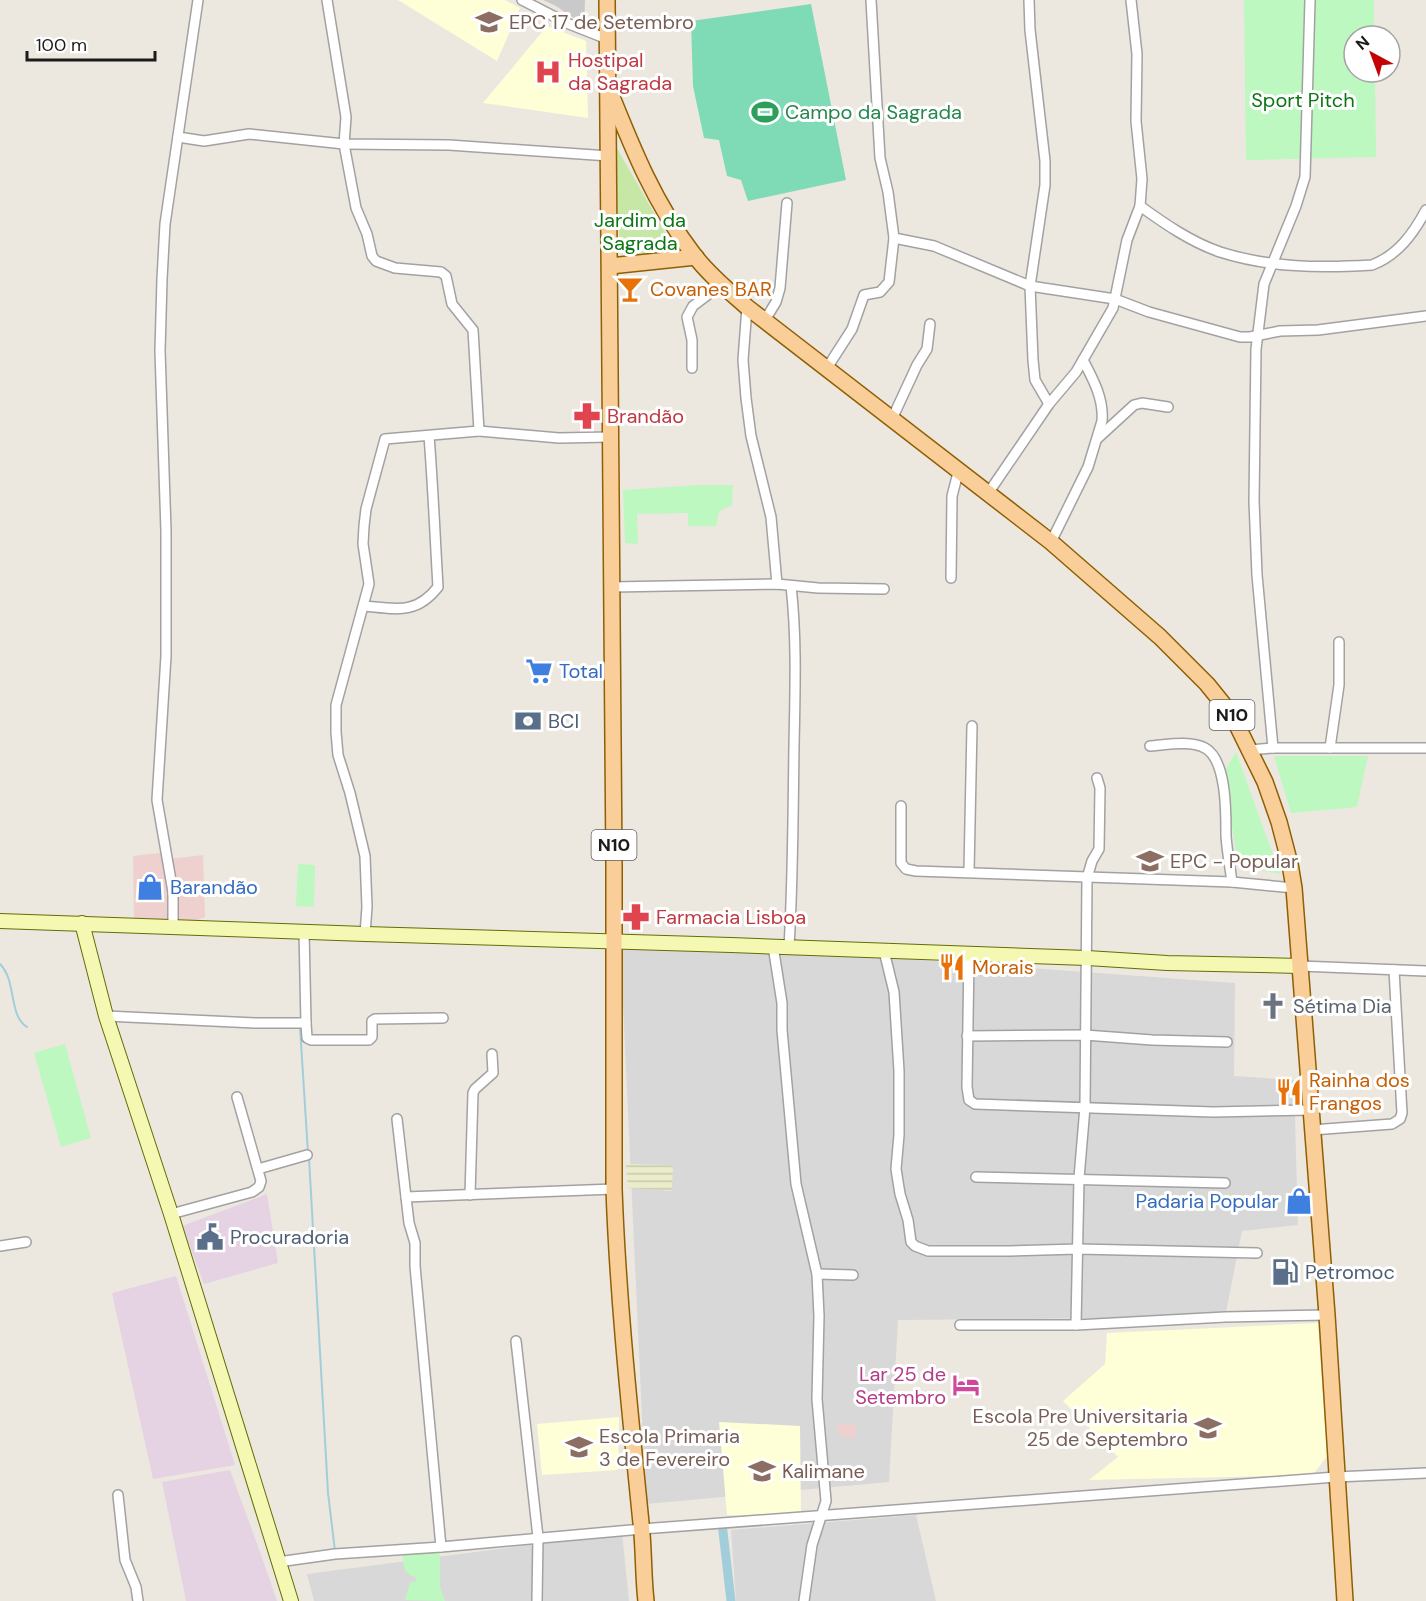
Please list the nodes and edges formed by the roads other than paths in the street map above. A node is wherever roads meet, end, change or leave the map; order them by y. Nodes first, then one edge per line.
1 (198, 0) edge
2 (327, 0) edge
3 (522, 0) edge
4 (607, 0) edge
5 (871, 0) edge
6 (1029, 0) edge
7 (1131, 0) edge
8 (1310, 0) edge
9 (607, 39) junction
10 (608, 87) junction
11 (178, 137) junction
12 (344, 144) junction
13 (609, 156) junction
14 (787, 203) dead end
15 (1140, 206) junction
16 (1426, 210) edge
17 (894, 238) junction
18 (696, 257) junction
19 (1271, 263) junction
20 (610, 266) junction
21 (722, 284) junction
22 (1030, 286) junction
23 (1115, 299) junction
24 (747, 307) junction
25 (1426, 316) edge
26 (765, 320) junction
27 (930, 324) dead end
28 (1258, 336) junction
29 (1083, 360) junction
30 (692, 368) dead end
31 (827, 368) junction
32 (1049, 404) junction
33 (1168, 407) dead end
34 (892, 419) junction
35 (479, 431) junction
36 (429, 436) junction
37 (610, 436) junction
38 (1096, 440) junction
39 (959, 469) junction
40 (989, 492) junction
41 (1051, 542) junction
42 (951, 578) dead end
43 (777, 584) junction
44 (791, 586) junction
45 (612, 587) junction
46 (884, 589) dead end
47 (365, 606) junction
48 (1339, 642) dead end
49 (972, 726) dead end
50 (1150, 746) dead end
51 (1273, 748) junction
52 (1330, 748) junction
53 (1426, 748) edge
54 (1250, 750) junction
55 (1097, 778) dead end
56 (901, 806) dead end
57 (969, 871) junction
58 (1087, 878) junction
59 (1232, 882) junction
60 (1294, 888) junction
61 (0, 921) edge
62 (82, 923) junction
63 (173, 927) junction
64 (304, 931) junction
65 (365, 934) junction
66 (614, 942) junction
67 (773, 946) junction
68 (789, 947) junction
69 (884, 951) junction
70 (969, 955) junction
71 (1087, 958) junction
72 (1300, 966) junction
73 (1394, 970) junction
74 (1426, 971) edge
75 (106, 1016) junction
76 (443, 1018) dead end
77 (306, 1023) junction
78 (1085, 1035) junction
79 (967, 1036) junction
80 (1227, 1041) dead end
81 (492, 1054) dead end
82 (237, 1097) dead end
83 (1085, 1107) junction
84 (1311, 1110) junction
85 (397, 1119) dead end
86 (1312, 1130) junction
87 (307, 1155) dead end
88 (258, 1169) junction
89 (976, 1177) dead end
90 (1079, 1178) junction
91 (1225, 1183) dead end
92 (614, 1189) junction
93 (470, 1195) junction
94 (406, 1197) junction
95 (171, 1214) junction
96 (26, 1242) dead end
97 (0, 1246) edge
98 (1078, 1249) junction
99 (1257, 1253) dead end
100 (817, 1274) junction
101 (853, 1275) dead end
102 (1327, 1315) junction
103 (1076, 1325) junction
104 (960, 1326) dead end
105 (516, 1341) dead end
106 (1426, 1473) edge
107 (1336, 1477) junction
108 (118, 1495) dead end
109 (821, 1516) junction
110 (642, 1528) junction
111 (538, 1537) junction
112 (441, 1547) junction
113 (278, 1562) junction
114 (138, 1601) edge
115 (291, 1601) edge
116 (537, 1601) edge
117 (646, 1601) edge
118 (804, 1601) edge
119 (1345, 1601) edge

1 - 11 street
2 - 12 street
3 - 9 street
4 - 9 main road, N10
5 - 17 street
6 - 22 street
7 - 15 street
8 - 19 street
9 - 10 main road, N10
10 - 13 main road, N10
10 - 18 main road, N10
11 - 12 street
11 - 63 street
12 - 13 street
12 - 35 street
13 - 20 main road, N10
14 - 26 street
15 - 19 street
15 - 23 street
16 - 19 street
17 - 22 street
17 - 31 street
18 - 20 main road
18 - 21 main road, N10
19 - 28 street
20 - 37 main road, N10
21 - 24 main road, N10
21 - 30 street
22 - 23 street
22 - 32 street
23 - 28 street
23 - 29 street
24 - 26 main road, N10
24 - 43 street
25 - 28 street
26 - 31 main road, N10
27 - 34 street
28 - 51 street
29 - 32 street
29 - 38 street
31 - 34 main road, N10
32 - 40 street
33 - 38 street
34 - 39 main road, N10
35 - 36 street
35 - 37 street
36 - 47 street
36 - 47 street
37 - 45 main road, N10
38 - 41 street
39 - 40 main road, N10
39 - 42 street
40 - 41 main road, N10
41 - 54 main road, N10
43 - 44 street
43 - 45 street
44 - 46 street
44 - 68 street
45 - 66 main road, N10
47 - 65 street
48 - 52 street
49 - 57 street
50 - 59 street
51 - 52 street
51 - 54 street
52 - 53 street
54 - 60 main road, N10
55 - 58 street
56 - 57 street
57 - 58 street
58 - 59 street
58 - 71 street
59 - 60 street
60 - 72 main road, N10
61 - 62 street
62 - 63 street
62 - 75 street
63 - 64 street
64 - 65 street
64 - 77 street
65 - 66 street
66 - 67 street
66 - 92 main road, N10
67 - 68 street
67 - 100 street
68 - 69 street
69 - 70 street
69 - 98 street
70 - 71 street
70 - 79 street
71 - 72 street
71 - 78 street
72 - 73 street
72 - 84 main road, N10
73 - 74 street
73 - 86 street
75 - 77 street
75 - 95 street
76 - 77 street
78 - 79 street
78 - 80 street
78 - 83 street
79 - 83 street
81 - 93 street
82 - 88 street
83 - 84 street
83 - 90 street
84 - 86 main road, N10
85 - 94 street
86 - 102 main road, N10
87 - 88 street
88 - 95 street
89 - 90 street
90 - 91 street
90 - 98 street
92 - 93 street
92 - 110 main road, N10
93 - 94 street
94 - 112 street
95 - 113 street
96 - 97 street
98 - 99 street
98 - 103 street
100 - 101 street
100 - 109 street
102 - 103 street
102 - 107 main road, N10
103 - 104 street
105 - 111 street
106 - 107 street
107 - 109 street
107 - 119 main road, N10
108 - 114 street
109 - 110 street
109 - 118 street
110 - 111 street
110 - 117 main road, N10
111 - 112 street
111 - 116 street
112 - 113 street
113 - 115 street

